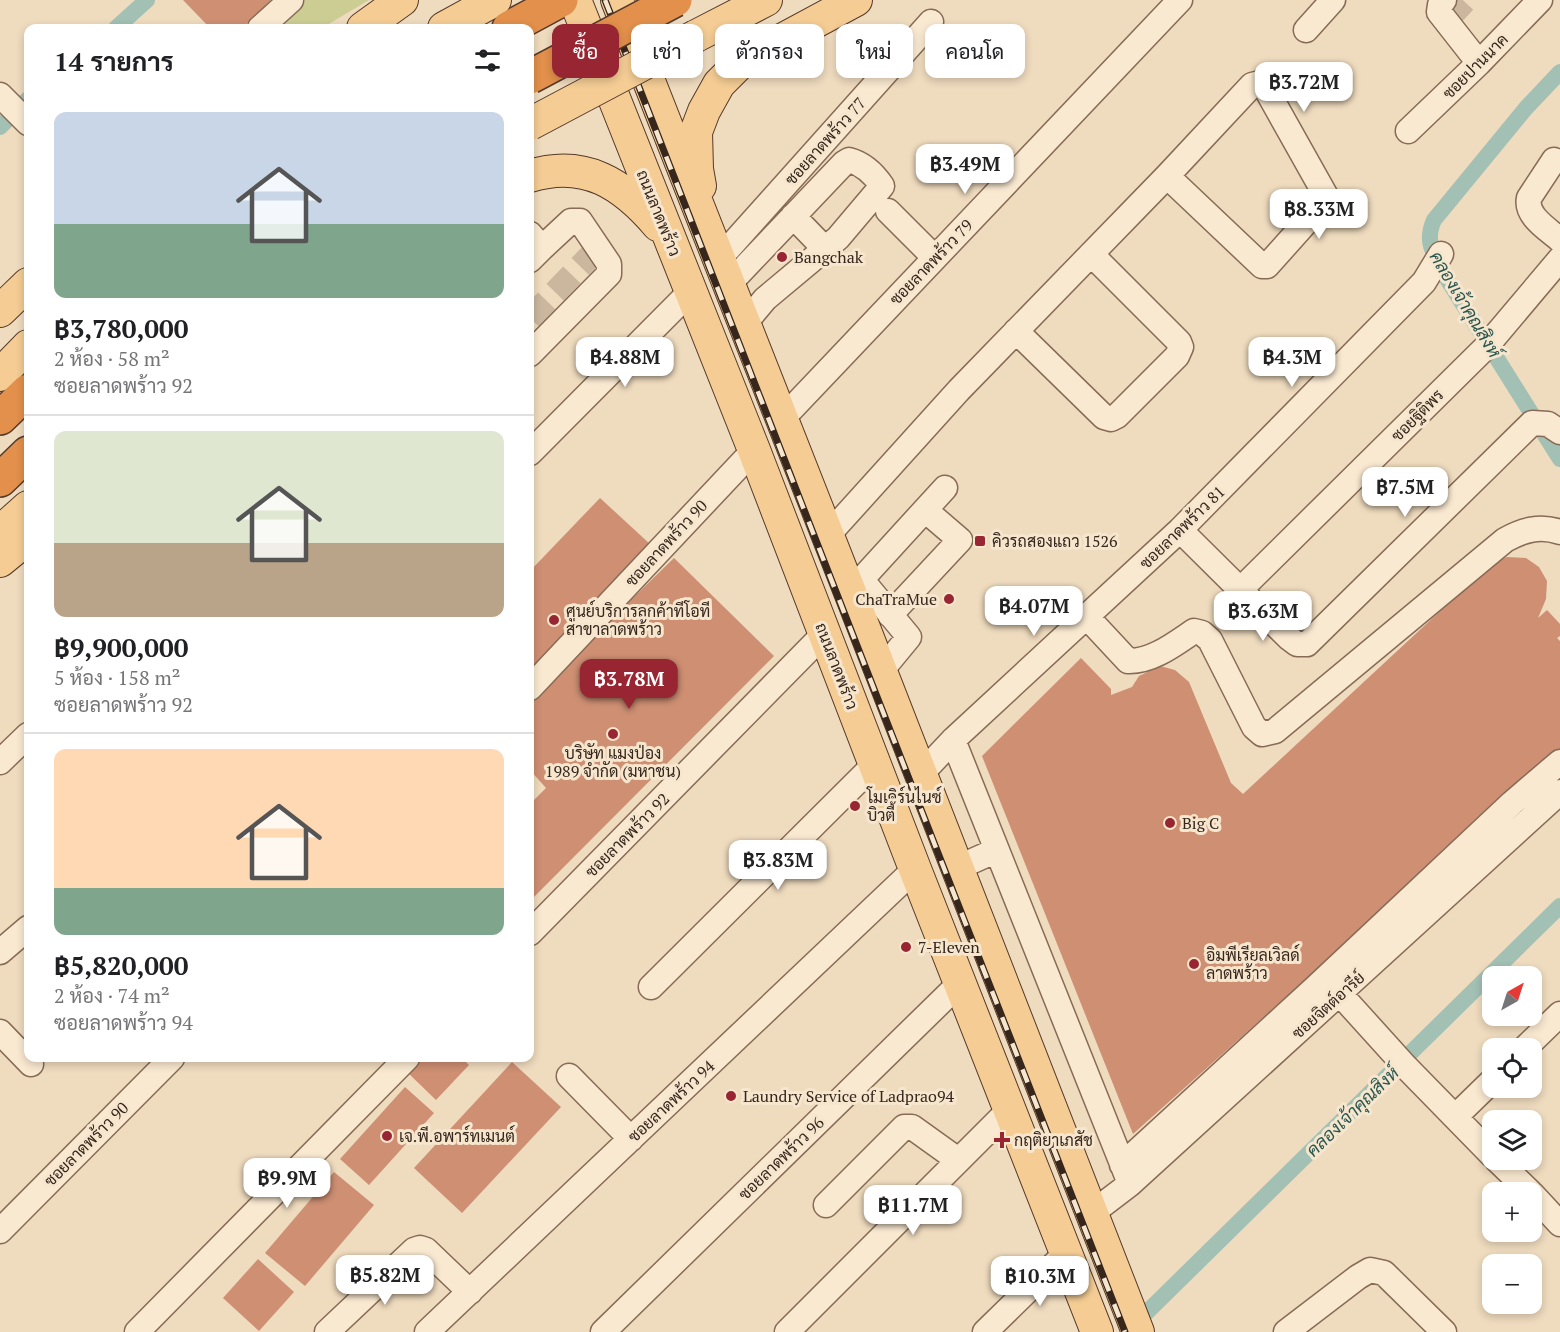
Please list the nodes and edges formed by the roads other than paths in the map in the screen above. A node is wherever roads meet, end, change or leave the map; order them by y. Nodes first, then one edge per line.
1 (291, 0) edge
2 (402, 0) edge
3 (495, 0) edge
4 (617, 0) edge
5 (675, 0) edge
6 (766, 0) edge
7 (856, 0) edge
8 (1180, 0) edge
9 (1333, 0) edge
10 (1444, 0) edge
11 (1540, 0) edge
12 (580, 3) edge
13 (931, 22) dead end
14 (264, 24) edge
15 (369, 24) edge
16 (451, 24) edge
17 (520, 24) edge
18 (587, 24) edge
19 (1306, 30) dead end
20 (631, 36) edge
21 (1479, 63) junction
22 (534, 74) edge
23 (606, 78) edge
24 (648, 78) edge
25 (534, 122) edge
26 (1408, 131) dead end
27 (1554, 160) dead end
28 (534, 175) edge
29 (1167, 176) junction
30 (888, 211) dead end
31 (793, 216) junction
32 (668, 237) junction
33 (1560, 240) edge
34 (534, 247) edge
35 (825, 249) junction
36 (1091, 254) junction
37 (935, 258) junction
38 (1560, 259) edge
39 (726, 260) junction
40 (1437, 261) dead end
41 (24, 288) edge
42 (690, 292) junction
43 (765, 299) junction
44 (0, 311) edge
45 (745, 323) junction
46 (1016, 331) junction
47 (24, 350) edge
48 (534, 350) edge
49 (0, 375) edge
50 (24, 395) edge
51 (0, 418) edge
52 (782, 419) junction
53 (1547, 426) edge
54 (534, 449) edge
55 (754, 450) junction
56 (24, 457) edge
57 (0, 480) edge
58 (945, 488) dead end
59 (925, 510) junction
60 (24, 511) edge
61 (1180, 530) junction
62 (0, 532) edge
63 (1560, 532) edge
64 (828, 535) junction
65 (24, 541) edge
66 (0, 561) edge
67 (855, 585) junction
68 (1241, 589) junction
69 (890, 615) junction
70 (1087, 617) junction
71 (825, 633) junction
72 (880, 671) junction
73 (534, 684) edge
74 (24, 739) edge
75 (953, 740) junction
76 (0, 762) edge
77 (1560, 762) edge
78 (874, 764) junction
79 (920, 775) junction
80 (1560, 792) edge
81 (997, 850) junction
82 (957, 868) junction
83 (915, 869) junction
84 (534, 929) edge
85 (24, 931) edge
86 (0, 952) edge
87 (960, 983) junction
88 (651, 987) dead end
89 (1340, 994) junction
90 (1560, 1014) edge
91 (0, 1032) edge
92 (1535, 1038) edge
93 (24, 1057) edge
94 (168, 1062) edge
95 (403, 1062) edge
96 (569, 1076) dead end
97 (1482, 1091) edge
98 (1010, 1110) junction
99 (1455, 1117) junction
100 (631, 1139) junction
101 (1482, 1145) edge
102 (958, 1160) junction
103 (1507, 1170) edge
104 (1126, 1174) junction
105 (1520, 1182) edge
106 (1542, 1202) edge
107 (826, 1205) dead end
108 (1092, 1213) junction
109 (1558, 1216) edge
110 (0, 1231) edge
111 (1066, 1253) junction
112 (470, 1292) junction
113 (137, 1332) edge
114 (327, 1332) edge
115 (427, 1332) edge
116 (603, 1332) edge
117 (787, 1332) edge
118 (985, 1332) edge
119 (1097, 1332) edge
120 (1138, 1332) edge
121 (1286, 1332) edge
122 (1444, 1332) edge

1 - 14 street
2 - 15 main road
3 - 16 main road
4 - 20 main road
5 - 22 highway, bridge
6 - 25 main road, bridge
7 - 39 main road
8 - 37 street, ซอยลาดพร้าว 79
9 - 19 street
10 - 21 street
11 - 21 street, ซอยปานนาค
12 - 17 highway
12 - 18 main road, ถนนลาดพร้าว
13 - 39 street, ซอยลาดพร้าว 77
21 - 26 street, ซอยปานนาค
23 - 32 main road, ถนนลาดพร้าว
24 - 39 main road
27 - 33 street
28 - 32 main road
29 - 29 street
29 - 36 street
30 - 37 street
31 - 35 street
31 - 35 street
31 - 39 street
32 - 42 main road, ถนนลาดพร้าว
34 - 48 street
35 - 43 street
36 - 46 street
36 - 46 street
37 - 52 street, ซอยลาดพร้าว 79
38 - 68 street, ซอยฐิติพร
39 - 43 street
39 - 45 main road
40 - 61 street, ซอยลาดพร้าว 81
41 - 44 main road
42 - 54 street
42 - 55 main road, ถนนลาดพร้าว
43 - 45 street
45 - 52 main road
46 - 64 street
47 - 49 main road
50 - 51 highway
52 - 64 main road
53 - 68 street
55 - 71 main road, ถนนลาดพร้าว
55 - 73 street, ซอยลาดพร้าว 90
56 - 57 highway
58 - 59 street
59 - 67 street
59 - 69 street
60 - 62 main road
61 - 68 street
61 - 70 street, ซอยลาดพร้าว 81
63 - 70 street
64 - 67 main road
65 - 66 main road
67 - 69 street
67 - 72 main road
69 - 72 street
70 - 75 street, ซอยลาดพร้าว 81
71 - 78 main road, ถนนลาดพร้าว
71 - 84 street, ซอยลาดพร้าว 92
72 - 79 main road
74 - 76 street
75 - 79 street, ซอยลาดพร้าว 81
75 - 81 street
77 - 104 street
78 - 83 main road, ถนนลาดพร้าว
78 - 88 street
79 - 82 main road
80 - 89 street, ซอยจิตต์อารีย์
81 - 82 street
81 - 104 street
82 - 108 main road
83 - 87 main road, ถนนลาดพร้าว
83 - 100 street, ซอยลาดพร้าว 94
85 - 86 street
87 - 98 main road, ถนนลาดพร้าว
87 - 116 street, ซอยลาดพร้าว 96
89 - 99 street
89 - 104 street, ซอยจิตต์อารีย์
90 - 92 street
91 - 93 street
94 - 110 street, ซอยลาดพร้าว 90
95 - 113 street
96 - 100 street
97 - 99 street
98 - 102 street
98 - 111 main road, ถนนลาดพร้าว
99 - 101 street
100 - 112 street, ซอยลาดพร้าว 94
102 - 107 street
102 - 117 street
103 - 105 street
104 - 108 street, ซอยจิตต์อารีย์
106 - 109 street
108 - 120 main road
111 - 118 street
111 - 119 main road, ถนนลาดพร้าว
112 - 114 street
112 - 115 street, ซอยลาดพร้าว 94
121 - 122 street

